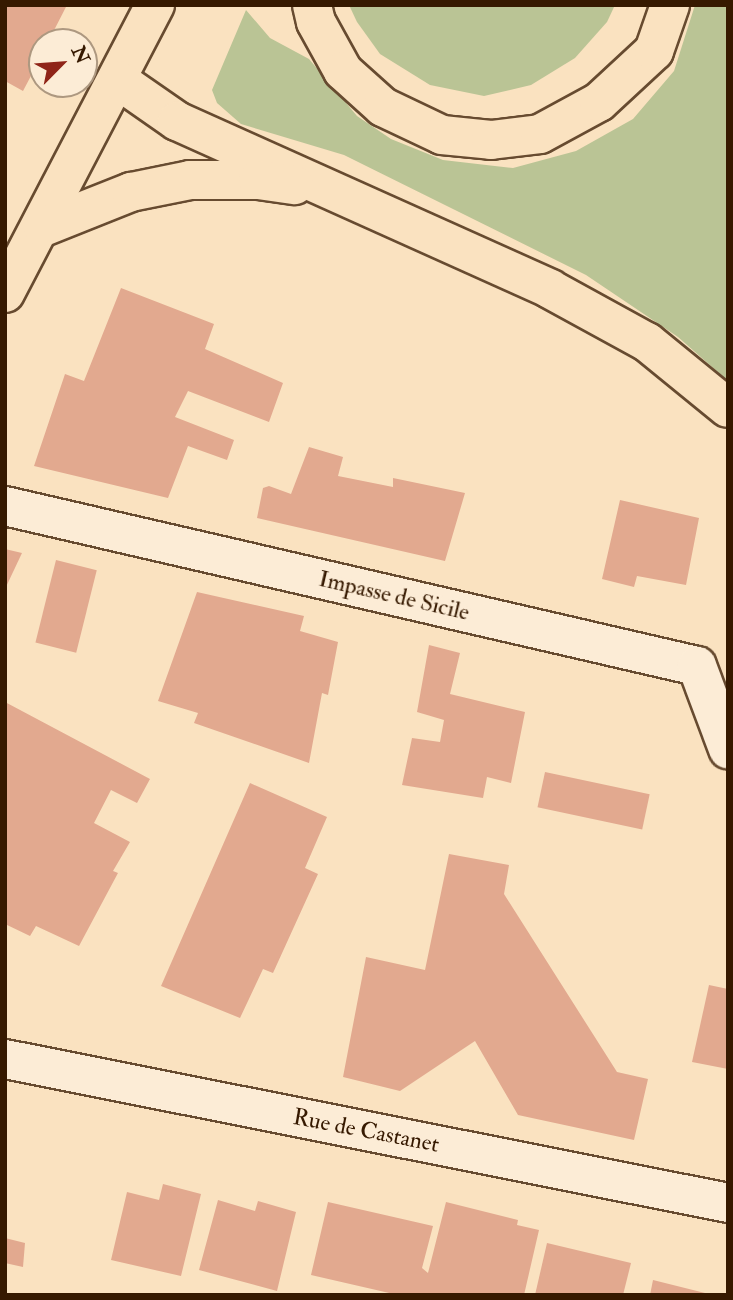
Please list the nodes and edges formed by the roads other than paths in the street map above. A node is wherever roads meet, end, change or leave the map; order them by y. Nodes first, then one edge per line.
1 (155, 5) edge
2 (312, 5) edge
3 (670, 5) edge
4 (118, 80) junction
5 (328, 190) junction
6 (43, 227) junction
7 (5, 293) edge
8 (728, 408) edge
9 (5, 506) edge
10 (728, 749) edge
11 (5, 1059) edge
12 (728, 1203) edge

1 - 4 main road
2 - 3 main road
4 - 5 main road
4 - 6 main road
5 - 6 main road
5 - 8 main road
6 - 7 main road
9 - 10 street, Impasse de Sicile
11 - 12 street, Rue de Castanet

